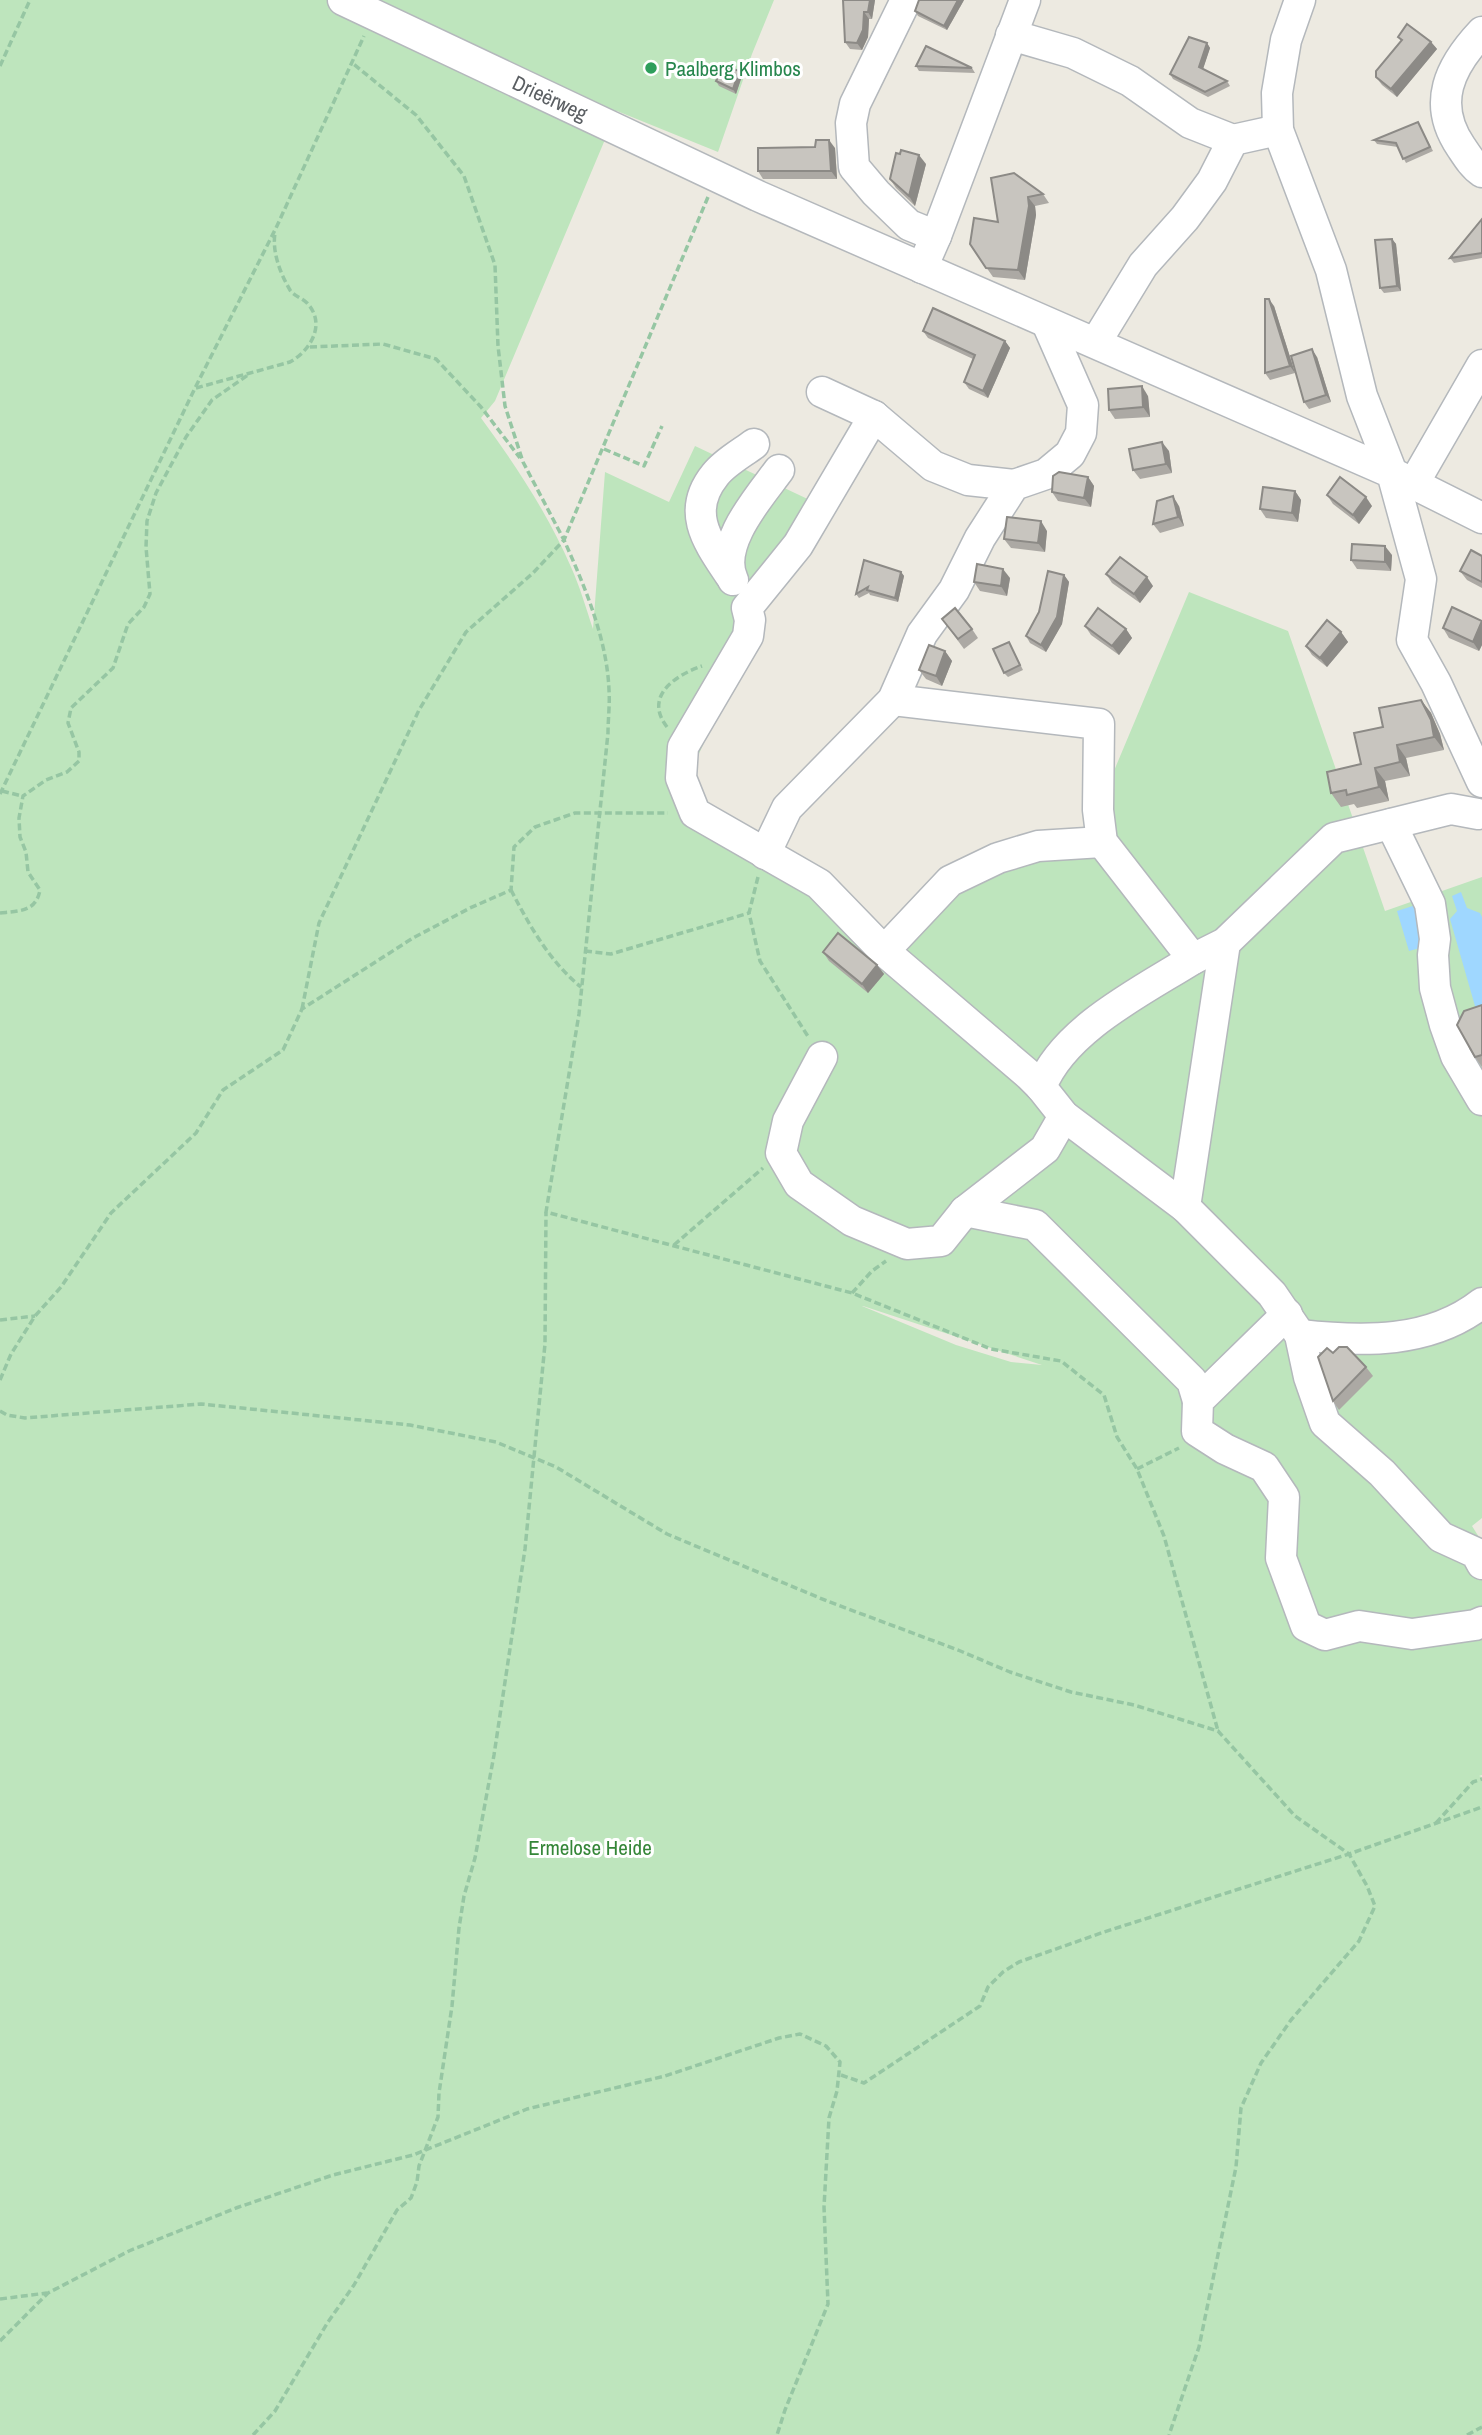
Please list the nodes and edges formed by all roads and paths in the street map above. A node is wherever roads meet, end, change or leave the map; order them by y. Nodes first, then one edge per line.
1 (30, 0) edge
2 (343, 0) edge
3 (906, 0) edge
4 (1025, 0) edge
5 (1300, 0) edge
6 (375, 15) junction
7 (1482, 32) edge
8 (1011, 35) junction
9 (351, 62) junction
10 (0, 66) edge
11 (1278, 130) junction
12 (1233, 139) junction
13 (1482, 173) edge
14 (717, 176) junction
15 (276, 228) junction
16 (936, 236) junction
17 (922, 268) junction
18 (1047, 323) junction
19 (1096, 342) junction
20 (310, 347) junction
21 (1482, 365) edge
22 (248, 374) junction
23 (195, 388) junction
24 (822, 392) dead end
25 (874, 416) junction
26 (662, 426) dead end
27 (754, 444) dead end
28 (604, 449) junction
29 (523, 462) junction
30 (779, 470) dead end
31 (1403, 478) junction
32 (1014, 485) junction
33 (1482, 518) edge
34 (565, 540) junction
35 (730, 575) junction
36 (747, 608) junction
37 (893, 700) junction
38 (1482, 782) edge
39 (1, 792) edge
40 (23, 796) junction
41 (599, 811) junction
42 (695, 813) junction
43 (1481, 814) edge
44 (1391, 824) junction
45 (1102, 842) junction
46 (765, 854) junction
47 (511, 890) junction
48 (749, 913) junction
49 (0, 914) edge
50 (1225, 943) junction
51 (585, 951) junction
52 (884, 951) junction
53 (1193, 959) junction
54 (582, 988) junction
55 (302, 1009) junction
56 (822, 1057) joint
57 (1041, 1087) junction
58 (1480, 1092) edge
59 (1064, 1116) junction
60 (780, 1153) junction
61 (1185, 1208) junction
62 (965, 1211) junction
63 (546, 1212) junction
64 (906, 1244) junction
65 (674, 1245) junction
66 (852, 1293) junction
67 (1482, 1303) edge
68 (35, 1316) junction
69 (0, 1320) edge
70 (1293, 1324) junction
71 (0, 1380) edge
72 (1198, 1401) junction
73 (0, 1411) edge
74 (1197, 1431) junction
75 (535, 1459) junction
76 (1137, 1469) junction
77 (1482, 1564) edge
78 (1482, 1622) edge
79 (1218, 1731) junction
80 (1482, 1779) edge
81 (1482, 1807) edge
82 (1436, 1824) junction
83 (1349, 1854) junction
84 (840, 2075) junction
85 (427, 2149) junction
86 (48, 2293) junction
87 (0, 2299) edge
88 (0, 2342) edge
89 (1482, 2427) edge
90 (253, 2435) edge
91 (778, 2435) edge
92 (1169, 2435) edge
93 (1467, 2435) edge

1 - 10 path
2 - 6 street, Drieërweg
3 - 16 street
4 - 8 street
5 - 11 street
6 - 9 path
6 - 14 street, Drieërweg
7 - 13 street
8 - 12 street
8 - 16 street
9 - 15 path
9 - 29 path
11 - 12 street
11 - 31 street
12 - 19 street
14 - 17 street, Drieërweg
14 - 28 path
15 - 20 path
15 - 23 path
16 - 17 street
17 - 18 street, Drieërweg
18 - 19 street, Drieërweg
18 - 32 street
19 - 31 street, Drieërweg
20 - 22 path
20 - 29 path
21 - 31 street
22 - 23 path
22 - 40 path
23 - 39 path
24 - 25 street
25 - 32 street
25 - 36 street
26 - 28 path
27 - 35 street
28 - 34 path
29 - 34 path
30 - 35 street
31 - 33 street, Drieërweg
31 - 38 street
32 - 37 street
34 - 41 path
34 - 55 path
35 - 36 street
36 - 42 street
37 - 45 street
37 - 46 street
39 - 40 path
40 - 49 path
41 - 42 path
41 - 47 path
41 - 51 path
42 - 46 street
43 - 44 street
44 - 50 street
44 - 58 street
45 - 52 street
45 - 53 street
46 - 48 path
46 - 52 street
47 - 54 path
47 - 55 path
48 - 51 path
48 - 56 path
50 - 53 street
50 - 61 street
51 - 54 path
52 - 57 street
53 - 57 street
54 - 63 path
55 - 68 path
56 - 60 street
57 - 59 street
59 - 61 street
59 - 62 street
60 - 64 street
60 - 65 path
61 - 70 street
62 - 64 street
62 - 72 street
63 - 65 path
63 - 75 path
64 - 66 path
65 - 66 path
66 - 76 path
67 - 70 street
68 - 69 path
68 - 71 path
70 - 72 street
70 - 77 street
72 - 74 street
73 - 75 path
74 - 76 path
74 - 78 street
75 - 79 path
75 - 85 path
76 - 79 path
79 - 83 path
80 - 82 path
81 - 82 path
82 - 83 path
83 - 84 path
83 - 92 path
84 - 85 path
84 - 91 path
85 - 86 path
85 - 90 path
86 - 87 path
86 - 88 path
89 - 93 path

